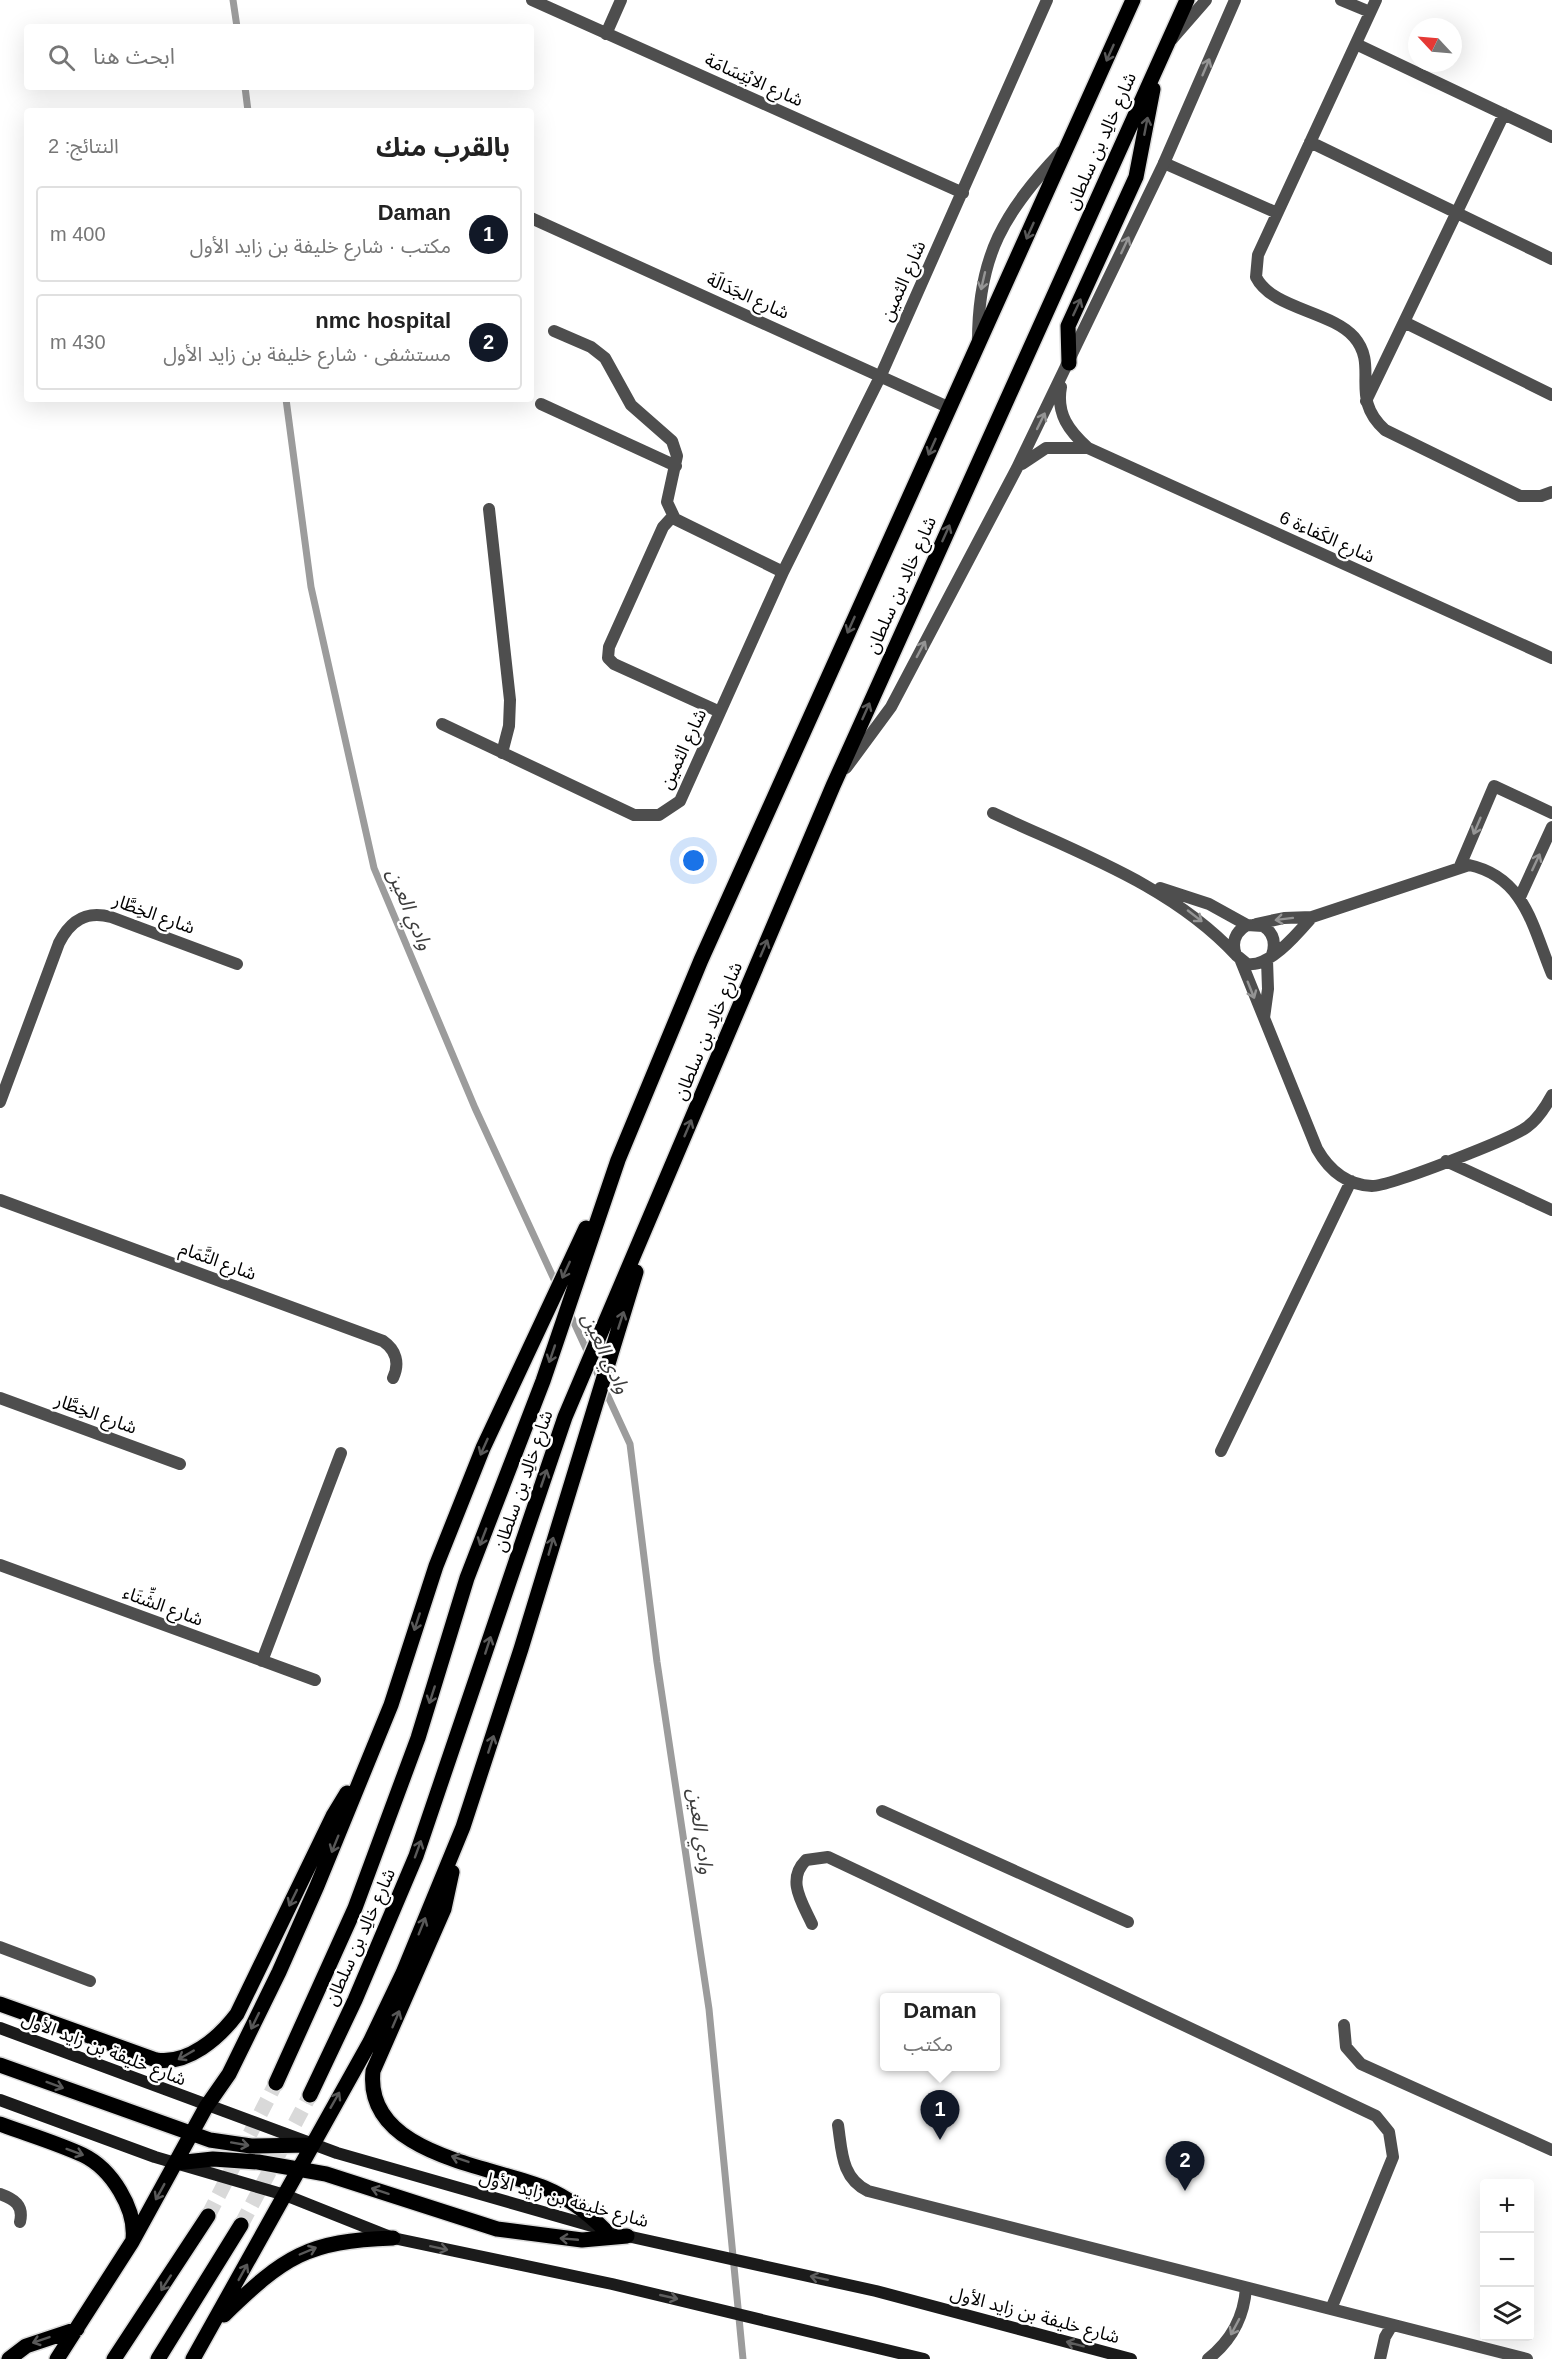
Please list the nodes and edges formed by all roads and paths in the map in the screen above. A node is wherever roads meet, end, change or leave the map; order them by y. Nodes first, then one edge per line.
1 (532, 0) edge
2 (621, 0) edge
3 (1047, 0) edge
4 (1133, 0) edge
5 (1187, 0) edge
6 (1206, 0) edge
7 (1235, 0) edge
8 (1341, 0) edge
9 (1376, 0) edge
10 (1370, 12) junction
11 (606, 34) junction
12 (1356, 44) junction
13 (1165, 46) junction
14 (1158, 63) junction
15 (1504, 114) junction
16 (1552, 137) edge
17 (1310, 142) junction
18 (1068, 145) junction
19 (1164, 164) junction
20 (963, 193) junction
21 (1277, 213) junction
22 (1457, 213) junction
23 (534, 219) edge
24 (1552, 259) edge
25 (1404, 322) junction
26 (554, 331) dead end
27 (978, 346) junction
28 (1066, 369) junction
29 (881, 375) junction
30 (1552, 395) edge
31 (1365, 402) junction
32 (541, 404) dead end
33 (950, 408) junction
34 (1088, 448) junction
35 (676, 466) junction
36 (1017, 468) junction
37 (1552, 492) edge
38 (489, 509) dead end
39 (673, 516) junction
40 (783, 572) junction
41 (1552, 658) edge
42 (720, 712) junction
43 (442, 724) dead end
44 (502, 753) junction
45 (832, 786) junction
46 (993, 813) dead end
47 (1552, 813) edge
48 (1552, 827) edge
49 (1460, 866) junction
50 (1147, 885) junction
51 (1520, 897) junction
52 (1312, 917) junction
53 (1252, 925) junction
54 (1238, 958) junction
55 (1270, 958) junction
56 (237, 963) dead end
57 (1552, 974) edge
58 (1264, 1018) junction
59 (1552, 1095) edge
60 (0, 1102) edge
61 (618, 1160) junction
62 (1446, 1161) junction
63 (665, 1181) junction
64 (1351, 1181) junction
65 (0, 1200) edge
66 (1552, 1210) edge
67 (393, 1378) dead end
68 (0, 1398) edge
69 (1221, 1451) dead end
70 (341, 1453) dead end
71 (180, 1464) dead end
72 (0, 1565) edge
73 (262, 1661) junction
74 (315, 1680) dead end
75 (370, 1754) junction
76 (882, 1811) dead end
77 (463, 1827) junction
78 (1128, 1922) dead end
79 (812, 1924) dead end
80 (0, 1947) edge
81 (90, 1981) dead end
82 (0, 2004) edge
83 (1344, 2025) dead end
84 (0, 2028) edge
85 (0, 2065) edge
86 (276, 2083) tunnel mouth
87 (310, 2095) tunnel mouth
88 (0, 2100) edge
89 (206, 2107) junction
90 (0, 2124) edge
91 (838, 2125) dead end
92 (191, 2134) junction
93 (310, 2145) junction
94 (1552, 2150) edge
95 (176, 2163) junction
96 (297, 2169) junction
97 (0, 2194) edge
98 (285, 2195) junction
99 (208, 2216) tunnel mouth
100 (20, 2222) dead end
101 (241, 2225) tunnel mouth
102 (605, 2230) junction
103 (627, 2236) junction
104 (393, 2238) junction
105 (132, 2242) junction
106 (1246, 2288) junction
107 (1331, 2309) junction
108 (213, 2325) junction
109 (1392, 2325) junction
110 (77, 2329) junction
111 (9, 2359) edge
112 (57, 2359) edge
113 (114, 2359) edge
114 (158, 2359) edge
115 (193, 2359) edge
116 (924, 2359) edge
117 (1131, 2359) edge
118 (1208, 2359) edge
119 (1380, 2359) edge
120 (1527, 2359) edge

1 - 11 street, شارع الابْتِسَامَة
2 - 11 street
3 - 20 street, شارع الثمين
4 -> 18 main road, شارع خالِد بن سلطان
5 - 13 main road, شارع خالِد بن سلطان
6 - 13 street
19 -> 7 street
8 - 10 street
9 - 10 street
10 - 12 street
11 - 20 street, شارع الابْتِسَامَة
12 - 15 street
12 - 17 street
13 - 14 main road, شارع خالِد بن سلطان
28 -> 14 main road
45 -> 14 main road, شارع خالِد بن سلطان
15 - 16 street
15 - 22 street
17 - 21 street
17 - 22 street
18 -> 27 main road, شارع خالِد بن سلطان
18 -> 27 street
19 - 21 street
28 -> 19 street
20 - 29 street, شارع الثمين
21 - 31 street
22 - 24 street
22 - 25 street
23 - 29 street, شارع الجَدَالَة
25 - 30 street
25 - 31 street
26 - 35 street
27 - 33 main road, شارع خالِد بن سلطان
28 - 34 street, شارع الكَفاءة 6
36 -> 28 street
29 - 33 street, شارع الجَدَالَة
29 - 40 street, شارع الثمين
31 - 37 street
32 - 35 street
33 -> 61 main road, شارع خالِد بن سلطان
34 - 36 street, شارع الكَفاءة 6
34 - 41 street, شارع الكَفاءة 6
35 - 39 street
45 -> 36 street
38 - 44 street
39 - 40 street
39 - 42 street
40 - 42 street, شارع الثمين
42 - 44 street, شارع الثمين
43 - 44 street, شارع الثمين
63 -> 45 main road, شارع خالِد بن سلطان
46 - 50 street
47 -> 49 street
51 -> 48 street
49 - 51 street
49 - 52 street
50 - 53 street
50 -> 54 street
51 - 57 street
52 -> 53 street
52 - 55 street
53 - 54 street
53 - 55 street
54 - 55 street
54 -> 58 street
55 - 58 street
56 - 60 street, شارع الخِطَّار
58 - 64 street
59 - 62 street
61 -> 75 main road
61 -> 86 main road, شارع خالِد بن سلطان
62 - 64 street
62 - 66 street
77 -> 63 main road
87 -> 63 main road, شارع خالِد بن سلطان
64 - 69 street
65 - 67 street, شارع التَّمَام
68 - 71 street, شارع الخِطَّار
70 - 73 street
72 - 73 street, شارع الشِّتَاء
73 - 74 street, شارع الشِّتَاء
75 -> 82 main road
75 -> 89 main road
76 - 78 street
93 -> 77 main road
102 -> 77 main road
79 - 107 street
80 - 81 street
83 - 94 street
84 - 89 main road, شارع خليفة بن زايد الأول
85 -> 92 main road
88 - 95 main road
89 - 92 main road
89 - 93 main road, شارع خليفة بن زايد الأول
90 -> 105 main road
91 - 106 street
92 -> 93 main road
92 - 95 main road
93 - 96 main road
93 - 102 main road, شارع خليفة بن زايد الأول
95 - 96 main road
95 - 98 main road
95 -> 105 main road
96 - 98 main road
103 -> 96 main road
97 - 100 street
98 - 104 main road
108 -> 98 main road
99 -> 113 main road
101 - 114 main road
102 - 103 main road, شارع خليفة بن زايد الأول
117 -> 103 main road, شارع خليفة بن زايد الأول
108 -> 104 main road
104 -> 116 main road
105 - 110 main road
106 - 107 street
106 -> 118 street
107 - 109 street
108 - 115 main road
109 - 119 street
109 - 120 street
110 -> 111 main road
110 - 112 main road

